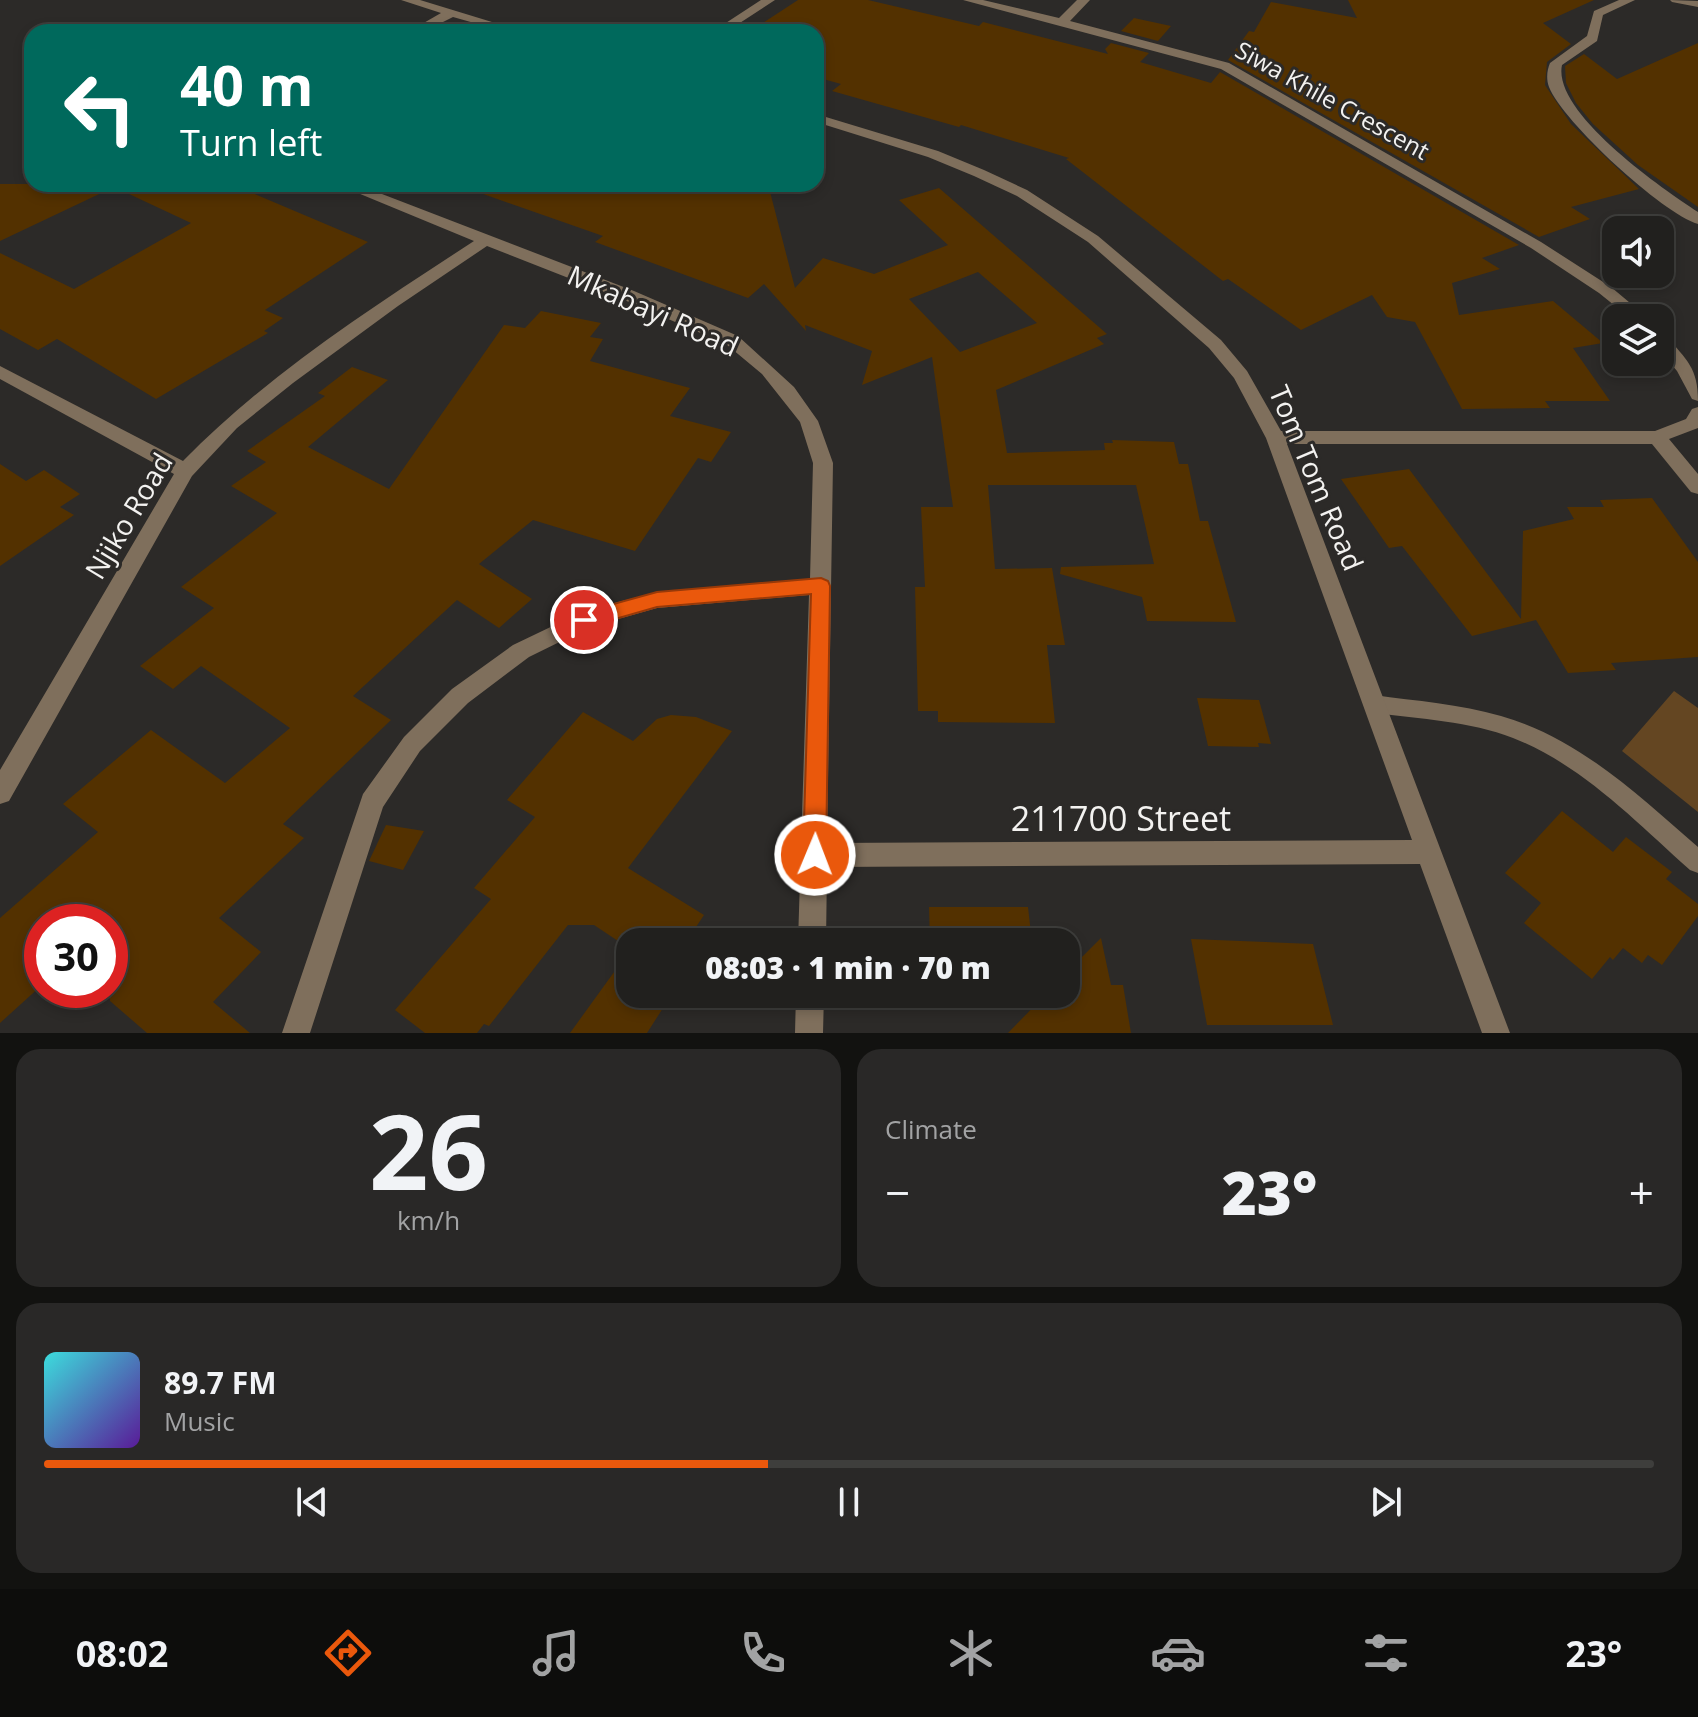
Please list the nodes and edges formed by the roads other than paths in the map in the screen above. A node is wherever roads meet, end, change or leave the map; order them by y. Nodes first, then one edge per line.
1 (407, 0) edge
2 (769, 0) edge
3 (969, 0) edge
4 (1084, 0) edge
5 (1629, 0) edge
6 (1676, 0) edge
7 (1698, 4) edge
8 (451, 13) junction
9 (1062, 22) junction
10 (430, 24) edge
11 (490, 24) edge
12 (731, 24) edge
13 (824, 120) edge
14 (364, 192) edge
15 (1698, 219) edge
16 (487, 239) junction
17 (1622, 304) edge
18 (1674, 356) edge
19 (0, 372) edge
20 (1698, 395) edge
21 (1698, 413) edge
22 (1657, 437) junction
23 (1275, 438) junction
24 (185, 471) junction
25 (1698, 487) edge
26 (821, 586) junction
27 (1374, 704) junction
28 (0, 793) edge
29 (1428, 852) junction
30 (815, 855) junction
31 (1698, 862) edge
32 (812, 928) edge
33 (810, 1008) edge
34 (296, 1033) edge
35 (809, 1033) edge
36 (1496, 1033) edge

1 - 8 street
2 - 12 street
3 - 9 street, Siwa Khile Crescent
4 - 9 street
5 - 15 street
6 - 7 street
8 - 10 street
8 - 11 street
9 - 17 street, Siwa Khile Crescent
13 - 23 street, Tom Tom Road
14 - 16 street, Mkabayi Road
16 - 24 street, Njiko Road
16 - 26 street, Mkabayi Road
18 - 20 street
19 - 24 street
21 - 22 street
22 - 23 street
22 - 25 street
23 - 27 street, Tom Tom Road
24 - 28 street, Njiko Road
26 - 30 street, Mkabayi Road
26 - 34 street
27 - 29 street, Tom Tom Road
27 - 31 lane
29 - 30 street, 211700 Street
29 - 36 street, Tom Tom Road
30 - 32 street, Mkabayi Road
33 - 35 street

